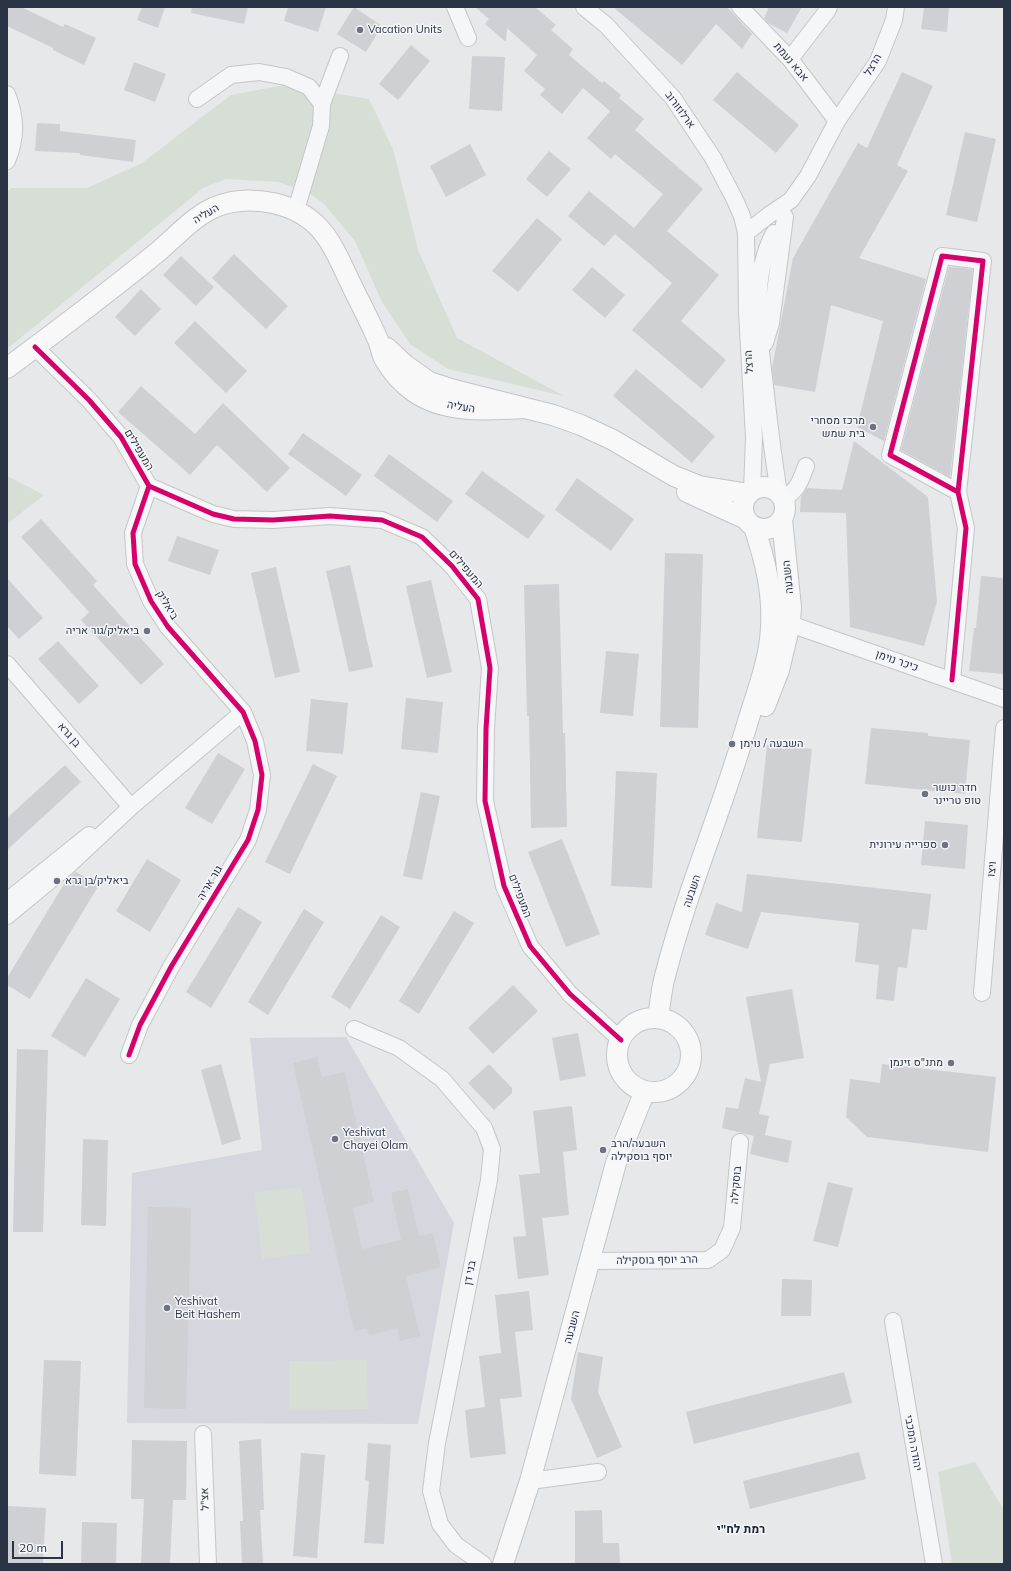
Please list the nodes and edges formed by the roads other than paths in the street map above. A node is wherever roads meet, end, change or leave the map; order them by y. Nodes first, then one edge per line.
1 (455, 7) edge
2 (584, 7) edge
3 (740, 7) edge
4 (829, 7) edge
5 (896, 7) edge
6 (468, 38) dead end
7 (340, 56) dead end
8 (790, 59) junction
9 (7, 94) edge
10 (197, 99) dead end
11 (322, 104) junction
12 (837, 121) junction
13 (7, 161) edge
14 (791, 200) junction
15 (296, 210) junction
16 (785, 217) junction
17 (746, 233) junction
18 (774, 233) junction
19 (35, 347) junction
20 (761, 359) junction
21 (7, 368) edge
22 (612, 440) junction
23 (806, 466) dead end
24 (149, 486) junction
25 (751, 492) junction
26 (958, 492) junction
27 (781, 496) junction
28 (782, 520) junction
29 (750, 523) junction
30 (790, 624) junction
31 (7, 664) edge
32 (952, 680) junction
33 (1004, 699) edge
34 (243, 712) junction
35 (1004, 728) edge
36 (735, 766) junction
37 (130, 807) junction
38 (7, 901) edge
39 (7, 916) edge
40 (982, 993) dead end
41 (658, 1018) junction
42 (354, 1029) dead end
43 (621, 1040) junction
44 (129, 1055) dead end
45 (645, 1091) junction
46 (740, 1142) dead end
47 (732, 1228) joint
48 (590, 1261) junction
49 (892, 1321) dead end
50 (203, 1434) dead end
51 (598, 1472) dead end
52 (530, 1481) junction
53 (208, 1564) edge
54 (483, 1564) edge
55 (503, 1564) edge
56 (934, 1564) edge

1 - 6 street
2 - 17 street, ארלוזורוב
3 - 8 street, אבא נעמת
4 - 8 street
5 - 12 street, הרצל
7 - 11 street
8 - 12 street, אבא נעמת
9 - 13 street
10 - 11 street
11 - 15 street
12 - 14 street, הרצל
14 - 16 street, הרצל
14 - 17 street, הרצל
15 - 19 main road, העליה
15 - 22 main road, העליה
16 - 18 street, הרצל
16 - 20 street, הרצל
17 - 18 street
17 - 25 street, הרצל
18 - 20 street, הרצל
19 - 21 main road, העליה
19 - 24 street, המעפילים
20 - 27 street, הרצל
22 - 25 main road, העליה
22 - 29 main road, העליה
23 - 27 street
24 - 34 street, ביאליק
24 - 43 street, המעפילים
25 - 27 main road
25 - 29 main road
26 - 26 street
26 - 32 street
27 - 28 main road
28 - 29 main road
28 - 30 main road, השבעה
29 - 36 main road, השבעה
30 - 32 street, כיכר נוימן
30 - 36 main road, השבעה
31 - 37 street, בן גרא
32 - 33 street, כיכר נוימן
34 - 37 street
34 - 44 street, גור אריה
35 - 40 street, ויצו
36 - 41 main road, השבעה
37 - 38 street
37 - 39 street
41 - 43 main road
41 - 45 main road
42 - 54 street, בני דן
43 - 45 main road
45 - 48 main road, השבעה
46 - 47 street, בוסקילה
47 - 48 street, הרב יוסף בוסקילה
48 - 52 main road, השבעה
49 - 56 street, יהודה המכבי
50 - 53 street, אצ"ל
51 - 52 street
52 - 55 main road, השבעה

